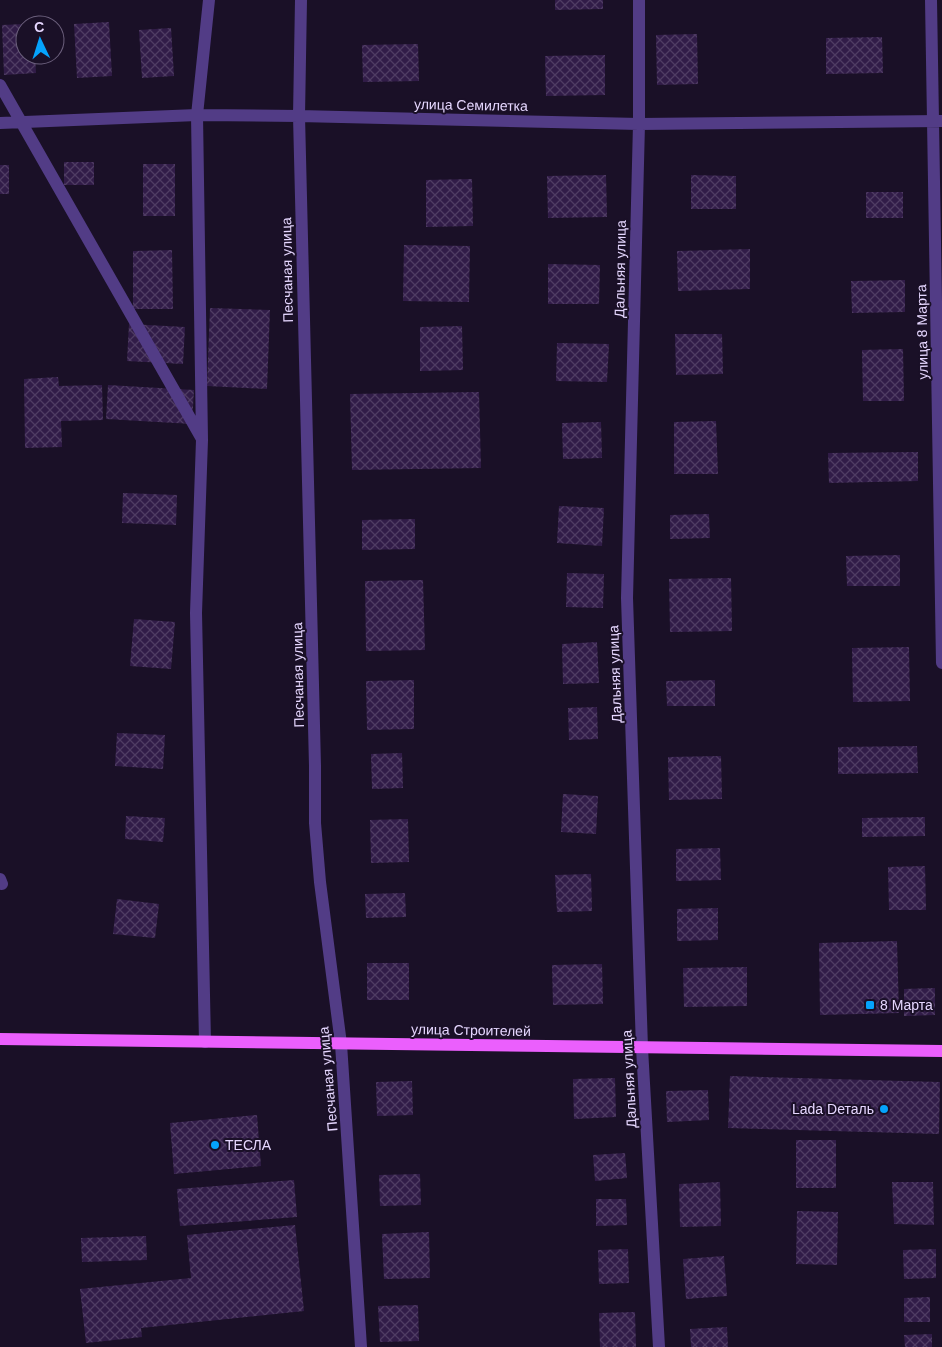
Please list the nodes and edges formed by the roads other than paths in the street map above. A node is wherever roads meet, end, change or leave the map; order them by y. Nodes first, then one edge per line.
1 (209, 0) edge
2 (301, 0) edge
3 (638, 0) edge
4 (931, 0) edge
5 (0, 85) edge
6 (197, 115) junction
7 (299, 116) junction
8 (938, 121) edge
9 (0, 123) edge
10 (639, 124) junction
11 (202, 440) junction
12 (942, 663) edge
13 (0, 1039) edge
14 (205, 1042) junction
15 (341, 1044) junction
16 (642, 1048) junction
17 (942, 1051) edge
18 (361, 1347) edge
19 (658, 1347) edge

1 - 6 street
2 - 7 street, Песчаная улица
3 - 10 street, Дальняя улица
4 - 8 street, улица 8 Марта
5 - 11 street
6 - 7 street, улица Семилетка
6 - 9 street, улица Семилетка
6 - 11 street
7 - 10 street, улица Семилетка
7 - 15 street, Песчаная улица
8 - 10 street, улица Семилетка
8 - 12 street, улица 8 Марта
10 - 16 street, Дальняя улица
11 - 14 street
13 - 14 main road, улица Строителей
14 - 15 main road, улица Строителей
15 - 16 main road, улица Строителей
15 - 18 street, Песчаная улица
16 - 17 main road, улица Строителей
16 - 19 street, Дальняя улица

